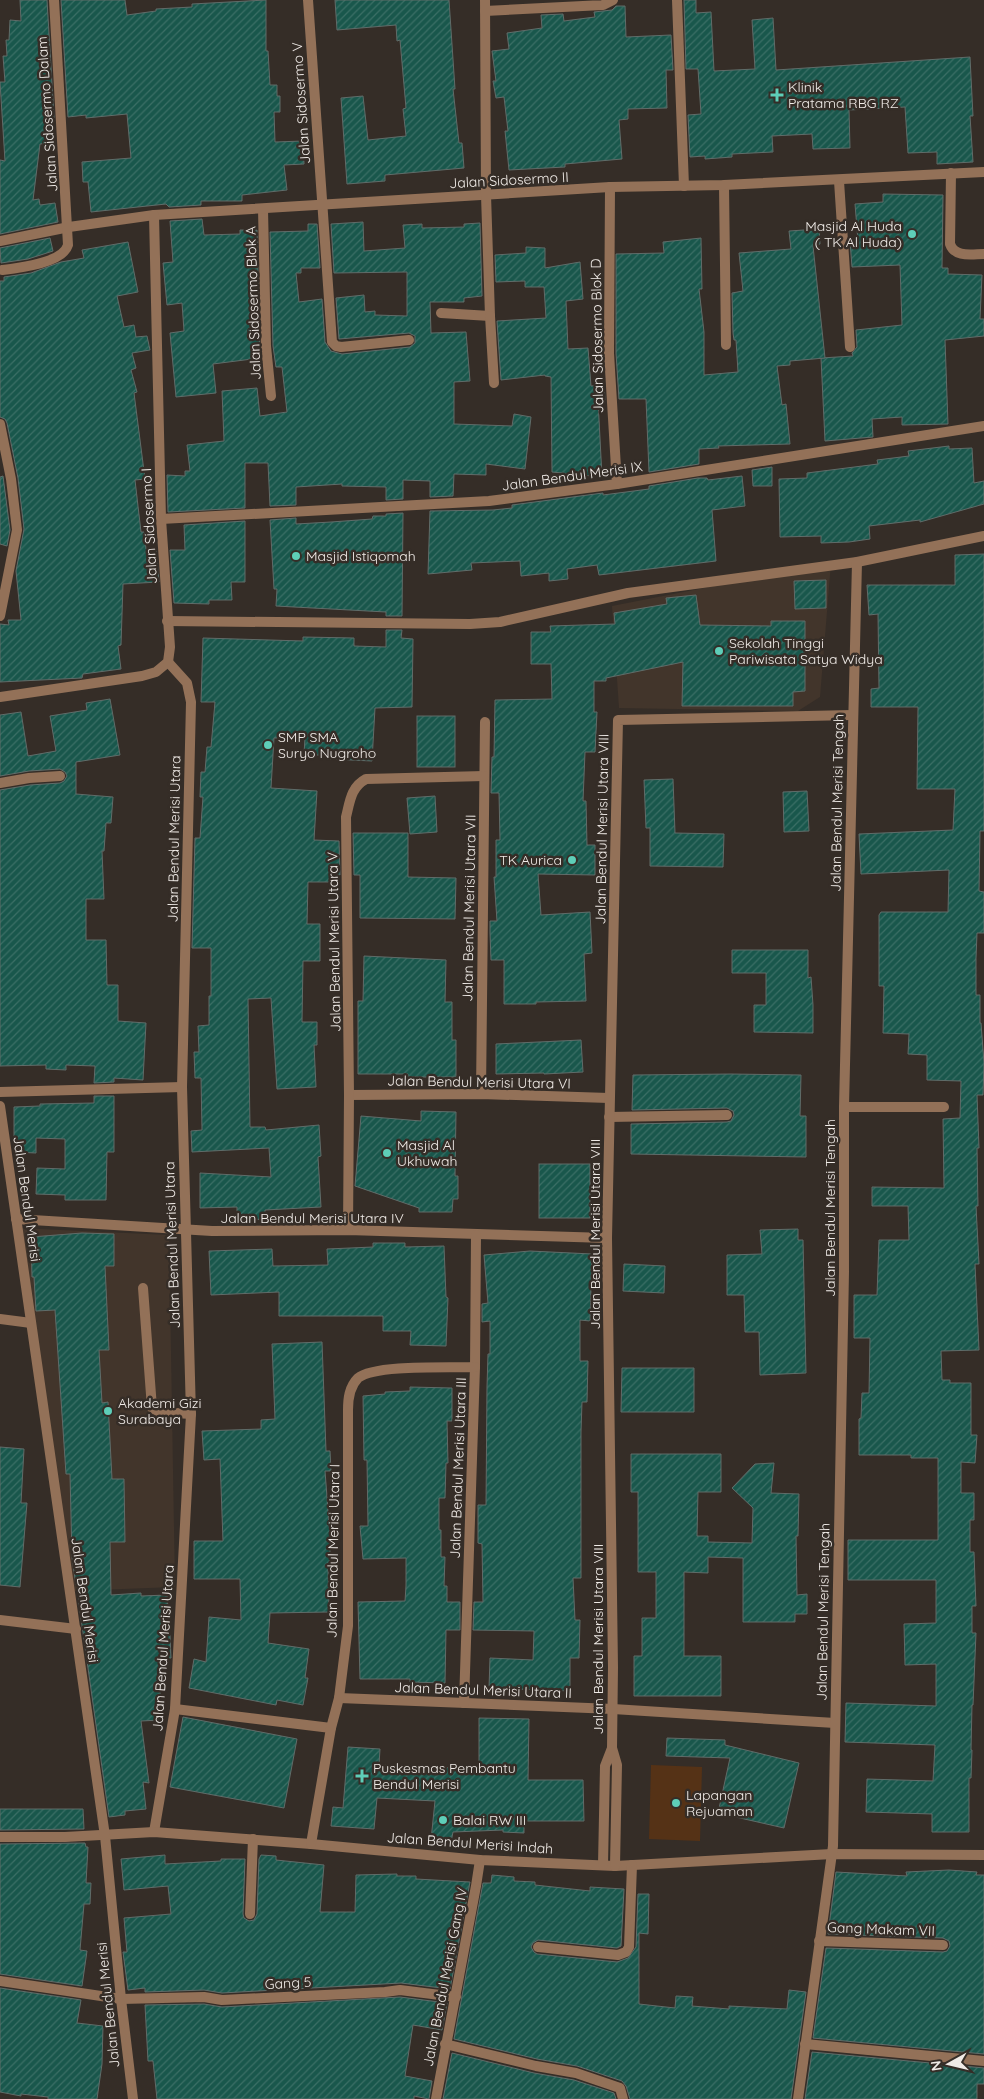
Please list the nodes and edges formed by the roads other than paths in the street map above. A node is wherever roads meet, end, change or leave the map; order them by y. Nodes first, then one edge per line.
1 (54, 0) edge
2 (308, 0) edge
3 (485, 0) edge
4 (613, 0) edge
5 (677, 0) edge
6 (485, 11) junction
7 (984, 172) edge
8 (951, 173) junction
9 (839, 181) junction
10 (724, 185) junction
11 (684, 186) junction
12 (610, 187) junction
13 (486, 195) junction
14 (322, 205) junction
15 (263, 209) junction
16 (154, 215) junction
17 (68, 226) junction
18 (0, 241) edge
19 (984, 254) edge
20 (2, 270) dead end
21 (441, 312) dead end
22 (490, 316) junction
23 (409, 340) dead end
24 (726, 345) dead end
25 (850, 346) dead end
26 (494, 383) dead end
27 (271, 396) dead end
28 (0, 424) edge
29 (984, 426) edge
30 (617, 484) junction
31 (161, 519) junction
32 (984, 536) edge
33 (857, 562) junction
34 (0, 616) edge
35 (167, 621) junction
36 (168, 662) junction
37 (0, 697) edge
38 (852, 715) junction
39 (485, 722) dead end
40 (60, 776) dead end
41 (484, 776) junction
42 (0, 783) edge
43 (182, 1087) junction
44 (0, 1092) edge
45 (481, 1094) junction
46 (349, 1095) junction
47 (609, 1098) junction
48 (0, 1106) edge
49 (844, 1107) junction
50 (944, 1108) dead end
51 (727, 1115) dead end
52 (609, 1118) junction
53 (16, 1219) junction
54 (185, 1229) junction
55 (348, 1230) junction
56 (476, 1235) junction
57 (607, 1238) junction
58 (143, 1288) dead end
59 (0, 1319) edge
60 (31, 1323) junction
61 (476, 1368) junction
62 (191, 1414) junction
63 (0, 1620) edge
64 (76, 1629) junction
65 (339, 1698) junction
66 (464, 1702) junction
67 (175, 1709) junction
68 (613, 1709) junction
69 (835, 1723) junction
70 (331, 1728) junction
71 (612, 1748) junction
72 (154, 1832) junction
73 (105, 1836) junction
74 (0, 1837) edge
75 (252, 1839) junction
76 (311, 1844) junction
77 (832, 1854) junction
78 (984, 1855) edge
79 (480, 1860) junction
80 (603, 1865) junction
81 (632, 1865) junction
82 (616, 1866) junction
83 (250, 1914) dead end
84 (819, 1941) junction
85 (942, 1945) dead end
86 (538, 1947) dead end
87 (0, 1981) edge
88 (456, 1997) junction
89 (121, 1999) junction
90 (446, 2044) junction
91 (805, 2044) junction
92 (984, 2061) edge
93 (133, 2099) edge
94 (436, 2099) edge
95 (623, 2099) edge
96 (798, 2099) edge

1 - 17 street, Jalan Sidosermo Dalam
2 - 14 street, Jalan Sidosermo V
3 - 6 street
4 - 6 street
5 - 11 street
6 - 13 street
7 - 8 street, Jalan Sidosermo II
8 - 9 street, Jalan Sidosermo II
8 - 19 street
9 - 10 street, Jalan Sidosermo II
9 - 25 street
10 - 11 street, Jalan Sidosermo II
10 - 24 street
11 - 12 street, Jalan Sidosermo II
12 - 13 street, Jalan Sidosermo II
12 - 30 street, Jalan Sidosermo Blok D
13 - 14 street, Jalan Sidosermo II
13 - 22 street
14 - 15 street, Jalan Sidosermo II
14 - 23 street, Jalan Sidosermo V
15 - 16 street, Jalan Sidosermo II
15 - 27 street, Jalan Sidosermo Blok A
16 - 17 street, Jalan Sidosermo II
16 - 31 street, Jalan Sidosermo I
17 - 18 street, Jalan Sidosermo II
17 - 20 street, Jalan Sidosermo Dalam
21 - 22 street
22 - 26 street
28 - 34 street
29 - 30 street, Jalan Bendul Merisi IX
30 - 31 street, Jalan Bendul Merisi IX
31 - 35 street, Jalan Sidosermo I
32 - 33 street
33 - 35 street
33 - 38 street, Jalan Bendul Merisi Tengah
35 - 36 street, Jalan Sidosermo I
36 - 37 street
36 - 43 street, Jalan Bendul Merisi Utara
38 - 47 street, Jalan Bendul Merisi Utara VIII
38 - 49 street, Jalan Bendul Merisi Tengah
39 - 41 street, Jalan Bendul Merisi Utara VII
40 - 42 street
41 - 45 street, Jalan Bendul Merisi Utara VII
41 - 46 street, Jalan Bendul Merisi Utara V
43 - 44 street
43 - 54 street, Jalan Bendul Merisi Utara
45 - 46 street, Jalan Bendul Merisi Utara VI
45 - 47 street, Jalan Bendul Merisi Utara VI
46 - 55 street, Jalan Bendul Merisi Utara V
47 - 52 street, Jalan Bendul Merisi Utara VIII
48 - 53 street, Jalan Bendul Merisi
49 - 50 street
49 - 69 street, Jalan Bendul Merisi Tengah
51 - 52 street
52 - 57 street, Jalan Bendul Merisi Utara VIII
53 - 54 street, Jalan Bendul Merisi Utara IV
53 - 60 street, Jalan Bendul Merisi
54 - 55 street, Jalan Bendul Merisi Utara IV
54 - 62 street, Jalan Bendul Merisi Utara
55 - 56 street, Jalan Bendul Merisi Utara IV
56 - 57 street, Jalan Bendul Merisi Utara IV
56 - 61 street, Jalan Bendul Merisi Utara III
57 - 68 street, Jalan Bendul Merisi Utara VIII
58 - 62 street
59 - 60 street
60 - 64 street, Jalan Bendul Merisi
61 - 65 street, Jalan Bendul Merisi Utara I
61 - 66 street, Jalan Bendul Merisi Utara III
62 - 67 street, Jalan Bendul Merisi Utara
63 - 64 street
64 - 73 street, Jalan Bendul Merisi
65 - 66 street, Jalan Bendul Merisi Utara II
65 - 70 street, Jalan Bendul Merisi Utara I
66 - 68 street, Jalan Bendul Merisi Utara II
67 - 70 street
67 - 72 street, Jalan Bendul Merisi Utara
68 - 69 street, Jalan Bendul Merisi Utara II
68 - 71 street, Jalan Bendul Merisi Utara VIII
69 - 77 street, Jalan Bendul Merisi Tengah
70 - 76 street, Jalan Bendul Merisi Utara I
71 - 80 street, Jalan Bendul Merisi Utara VIII
71 - 82 street, Jalan Bendul Merisi Utara VIII
72 - 73 street, Jalan Bendul Merisi Indah
72 - 75 street, Jalan Bendul Merisi Indah
73 - 74 street, Jalan Bendul Merisi Indah
73 - 89 street, Jalan Bendul Merisi
75 - 76 street, Jalan Bendul Merisi Indah
75 - 83 street
76 - 79 street, Jalan Bendul Merisi Indah
77 - 78 street, Jalan Bendul Merisi Indah
77 - 81 street, Jalan Bendul Merisi Indah
77 - 84 street, Jalan Bendul Merisi Tengah
79 - 80 street, Jalan Bendul Merisi Indah
79 - 88 street, Jalan Bendul Merisi Gang IV
80 - 82 street, Jalan Bendul Merisi Indah
81 - 82 street, Jalan Bendul Merisi Indah
81 - 86 street
84 - 85 street, Gang Makam VII
84 - 91 street, Jalan Bendul Merisi Tengah
87 - 89 street, Gang 5
88 - 89 street, Gang 5
88 - 90 street, Jalan Bendul Merisi Gang IV
89 - 93 street, Jalan Bendul Merisi
90 - 94 street, Jalan Bendul Merisi Gang IV
90 - 95 street
91 - 92 street
91 - 96 street, Jalan Bendul Merisi Tengah

